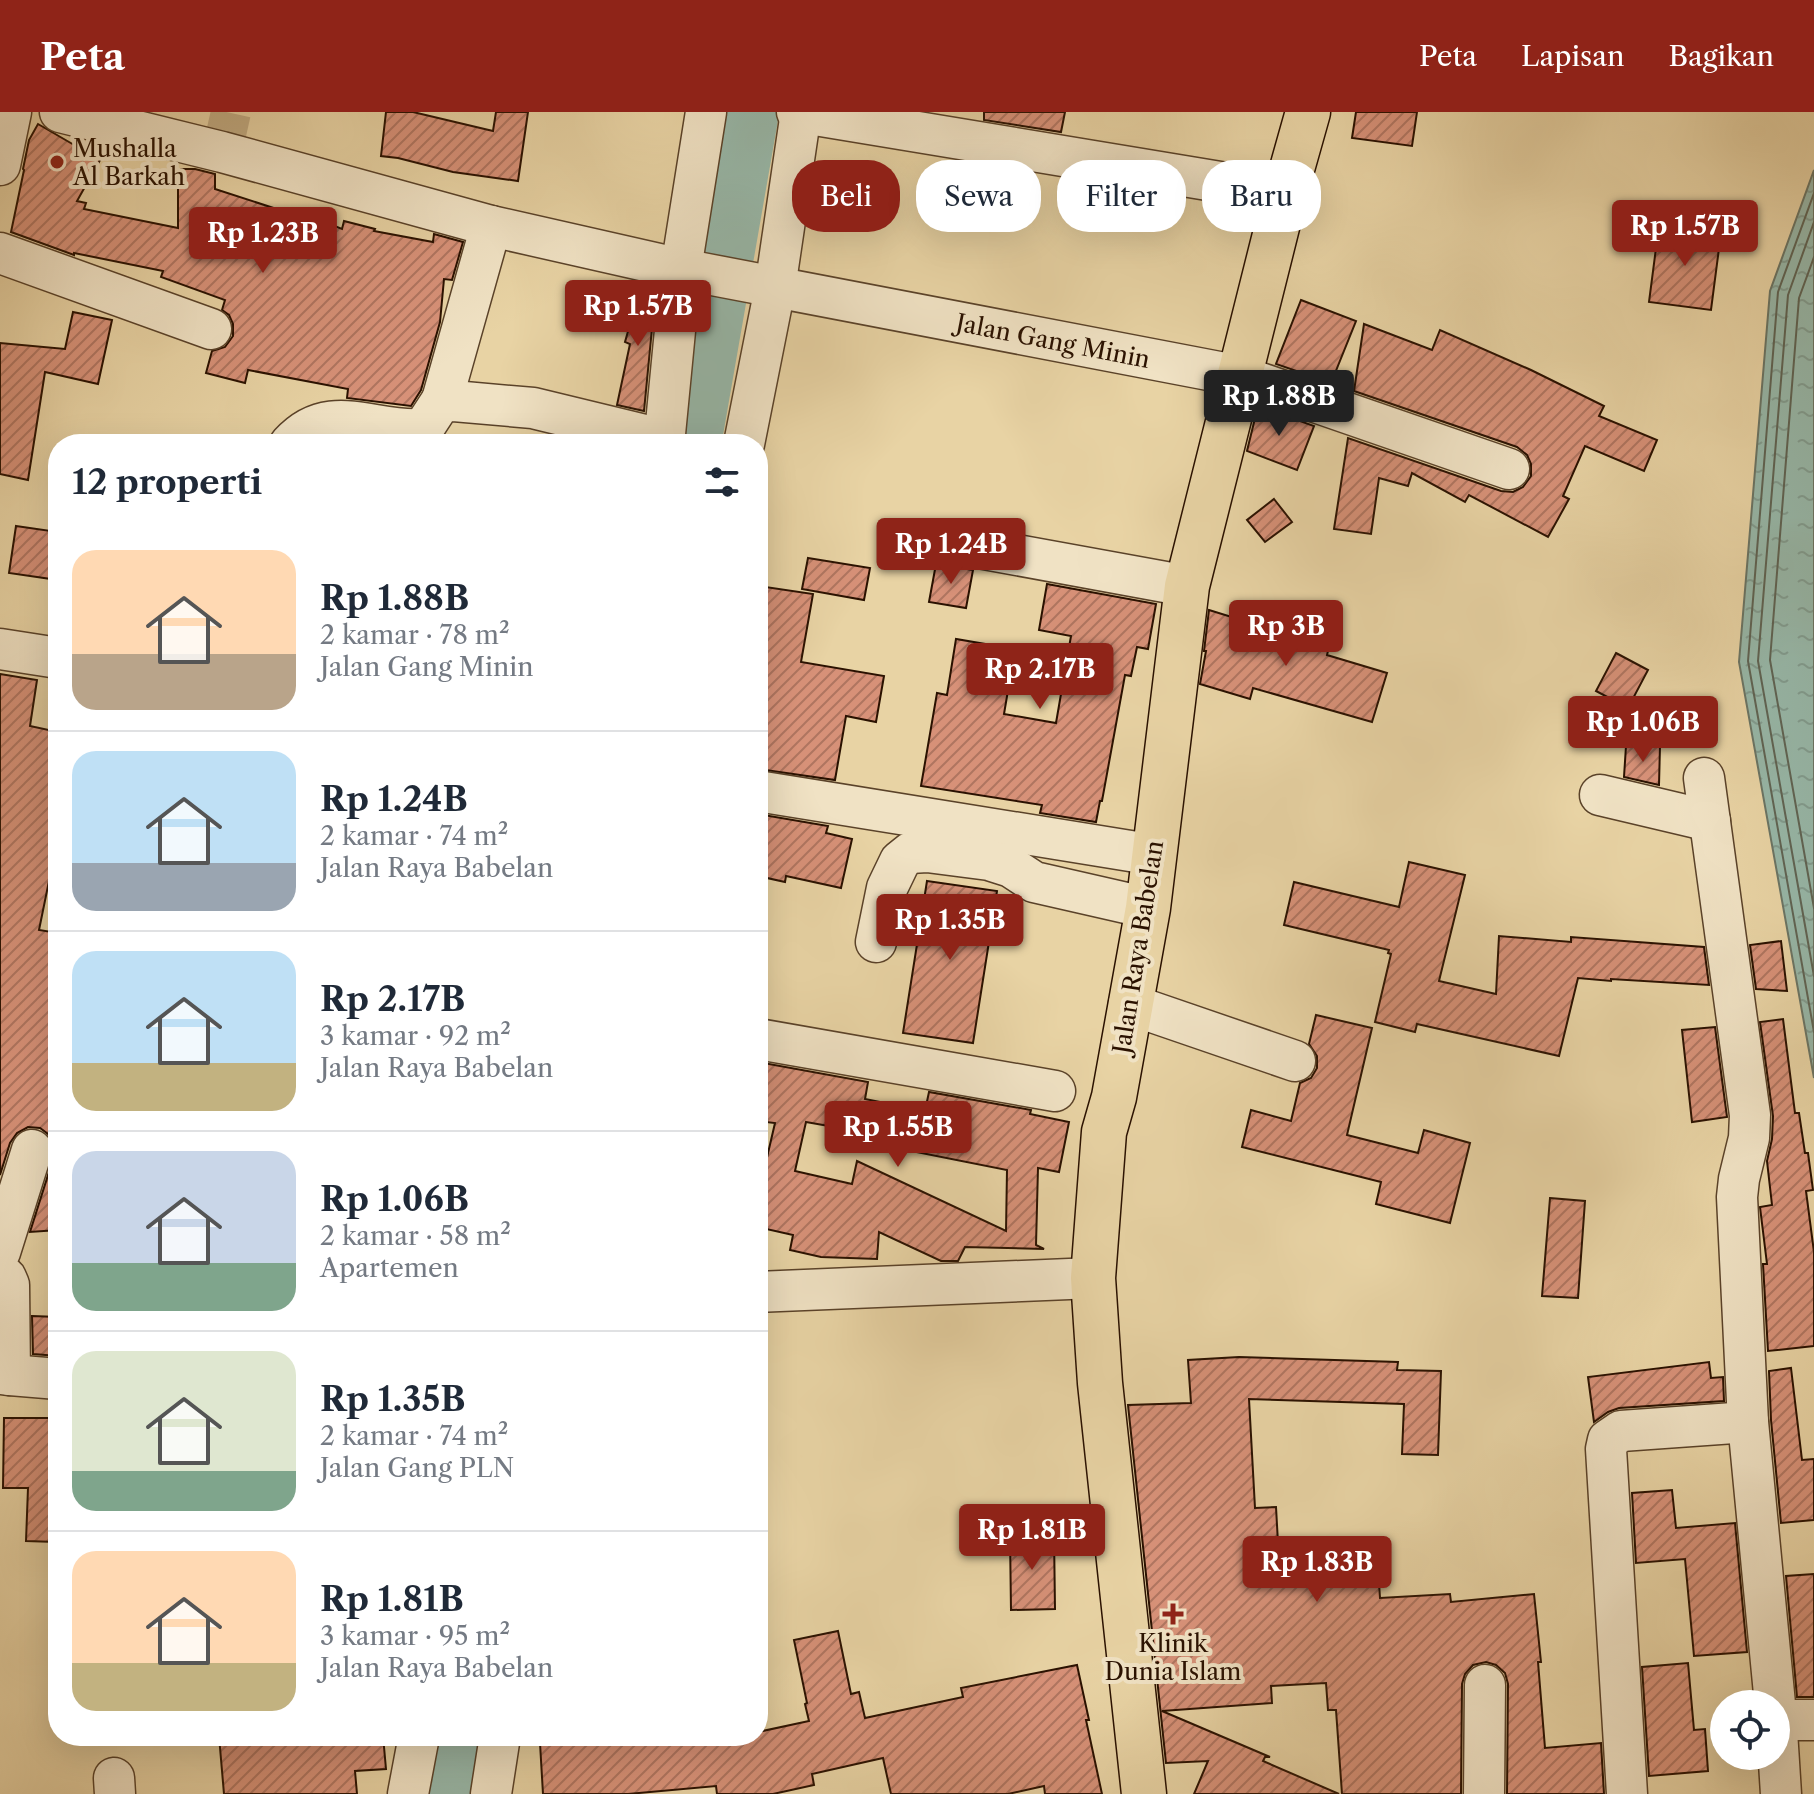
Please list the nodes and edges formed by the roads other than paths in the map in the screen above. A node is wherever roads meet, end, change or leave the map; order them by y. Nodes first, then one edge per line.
1 (11, 112) edge
2 (60, 112) edge
3 (706, 112) edge
4 (799, 112) edge
5 (1308, 112) edge
6 (1294, 160) edge
7 (0, 165) edge
8 (1202, 179) edge
9 (491, 226) junction
10 (1276, 232) edge
11 (0, 253) edge
12 (692, 271) junction
13 (766, 286) junction
14 (211, 329) dead end
15 (1240, 376) junction
16 (442, 400) junction
17 (301, 434) edge
18 (634, 434) edge
19 (666, 434) edge
20 (745, 434) edge
21 (1509, 469) dead end
22 (935, 540) dead end
23 (1187, 586) junction
24 (0, 649) edge
25 (48, 656) edge
26 (1704, 778) dead end
27 (768, 793) edge
28 (1600, 795) dead end
29 (1710, 821) junction
30 (1155, 855) junction
31 (1148, 908) junction
32 (876, 942) dead end
33 (1129, 1004) junction
34 (768, 1041) edge
35 (1295, 1061) dead end
36 (1055, 1091) dead end
37 (32, 1150) dead end
38 (0, 1252) edge
39 (0, 1277) edge
40 (1093, 1278) junction
41 (768, 1292) edge
42 (5, 1375) edge
43 (48, 1378) edge
44 (1748, 1422) junction
45 (1485, 1685) dead end
46 (1774, 1690) edge
47 (1790, 1719) edge
48 (1814, 1720) edge
49 (417, 1746) edge
50 (498, 1746) edge
51 (1779, 1770) edge
52 (408, 1794) edge
53 (491, 1794) edge
54 (1144, 1794) edge
55 (1484, 1794) edge
56 (1627, 1794) edge
57 (1781, 1794) edge

1 - 7 street
2 - 9 street, Jalan Gang Minin
3 - 12 street
4 - 8 street
4 - 13 street
5 - 6 main road, Jalan Raya Babelan
9 - 12 street, Jalan Gang Minin
9 - 16 street
10 - 15 main road, Jalan Raya Babelan
11 - 14 street
12 - 13 street, Jalan Gang Minin
12 - 19 street
13 - 15 street, Jalan Gang Minin
13 - 20 street
15 - 21 street, Jalan Gang Minin
15 - 23 main road, Jalan Raya Babelan
16 - 17 street
16 - 18 street
22 - 23 street
23 - 30 main road, Jalan Raya Babelan
24 - 25 street
26 - 29 street
27 - 30 street
28 - 29 street
29 - 44 street
30 - 31 main road, Jalan Raya Babelan
31 - 32 street
31 - 33 main road, Jalan Raya Babelan
33 - 35 street
33 - 40 main road, Jalan Raya Babelan
34 - 36 street
37 - 38 street
39 - 42 street
40 - 41 street
40 - 54 main road, Jalan Raya Babelan
42 - 43 street
44 - 46 street
44 - 56 street
45 - 55 street
47 - 48 street
49 - 52 street
50 - 53 street
51 - 57 street

